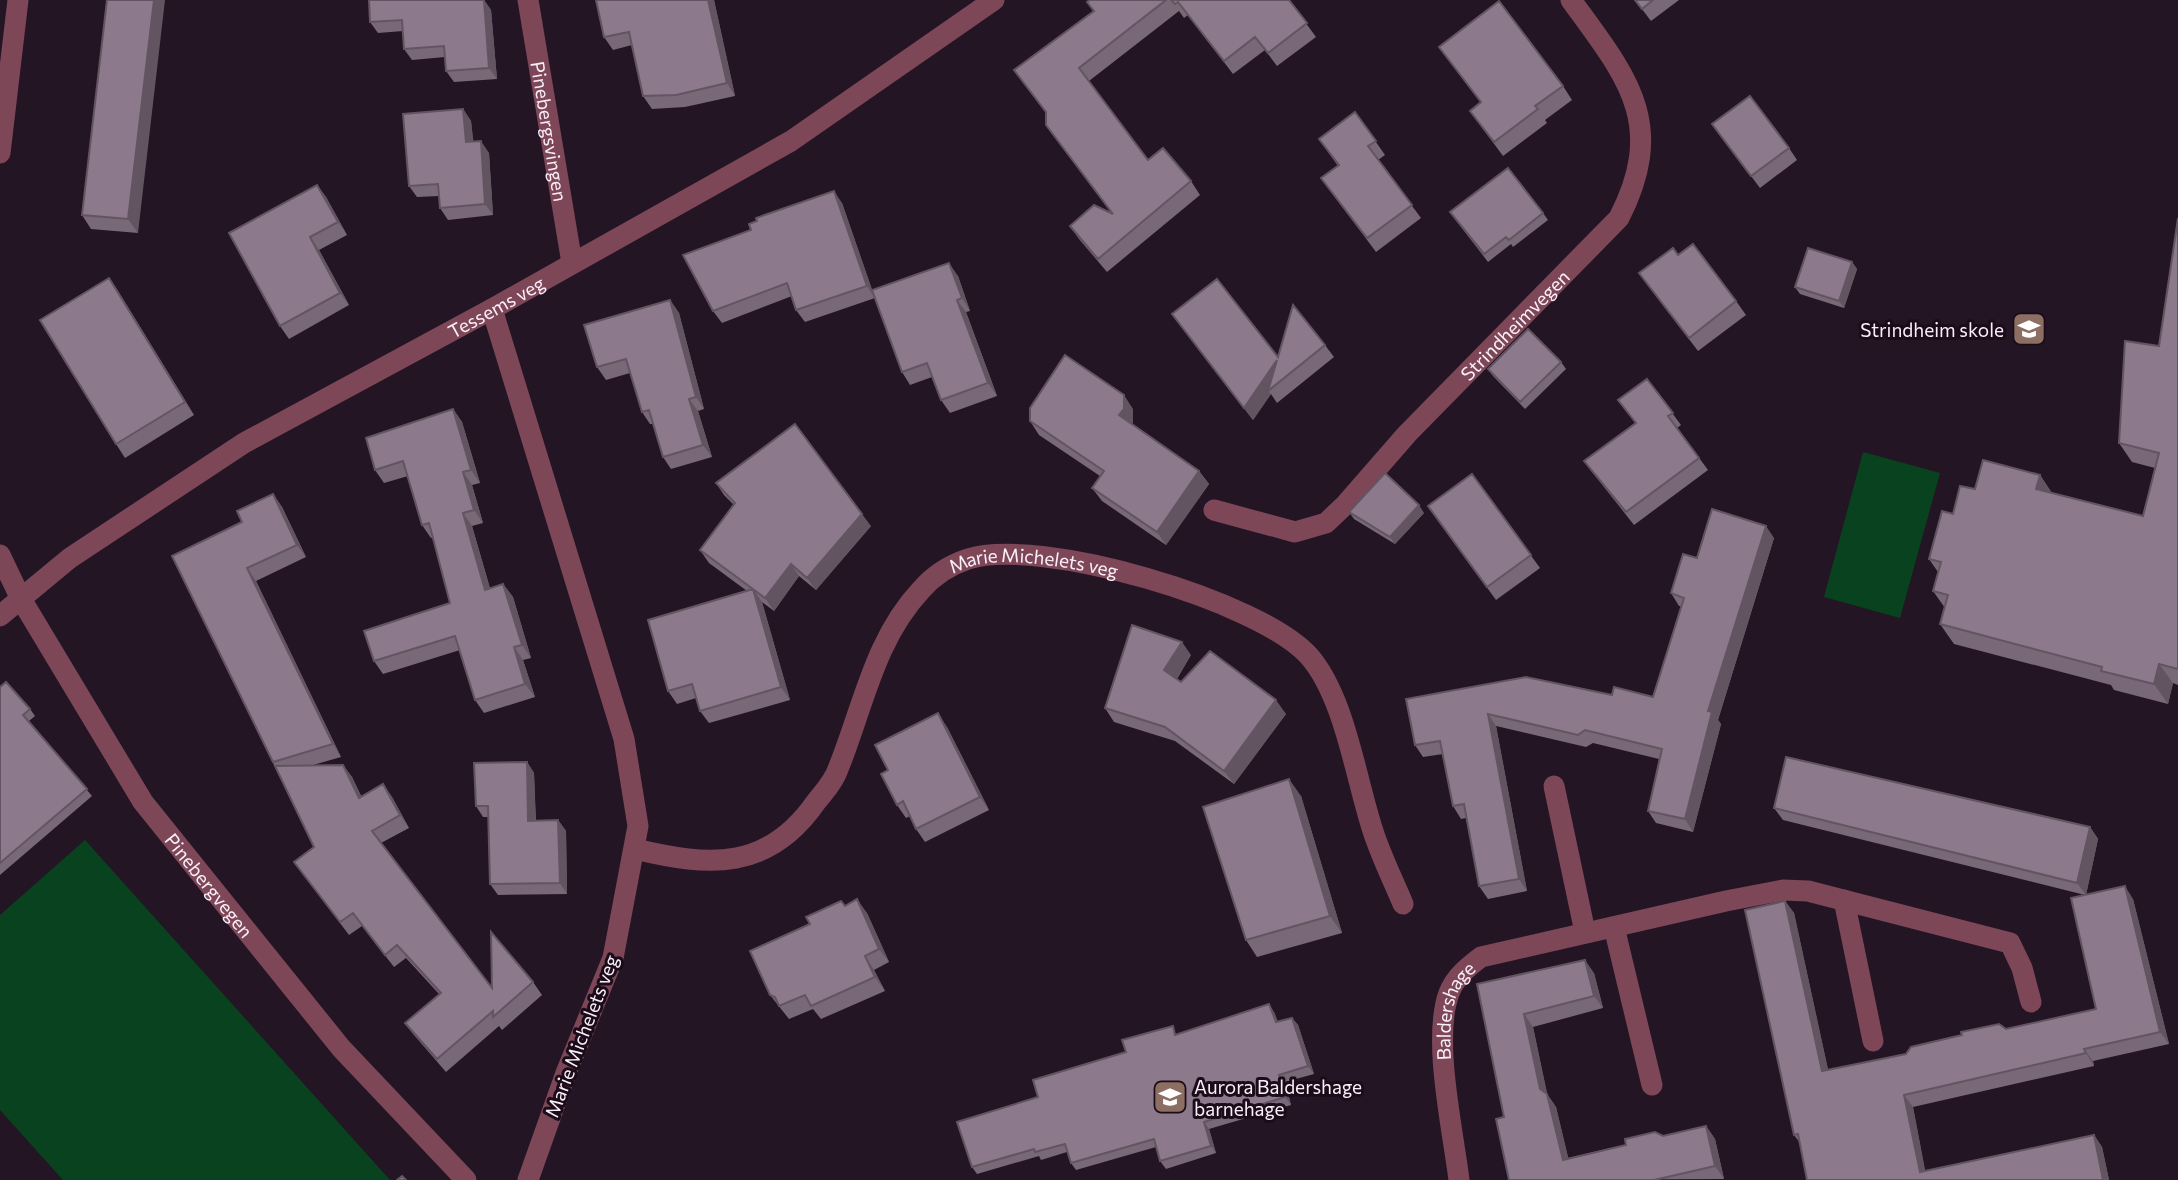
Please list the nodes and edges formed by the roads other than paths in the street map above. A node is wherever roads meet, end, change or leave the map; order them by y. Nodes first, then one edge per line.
1 (18, 0) edge
2 (528, 0) edge
3 (994, 0) edge
4 (1571, 0) edge
5 (0, 153) edge
6 (572, 263) junction
7 (492, 309) junction
8 (1214, 510) dead end
9 (0, 555) edge
10 (21, 599) junction
11 (0, 616) edge
12 (1554, 786) dead end
13 (635, 849) junction
14 (1844, 900) junction
15 (1403, 904) dead end
16 (1614, 926) junction
17 (1586, 932) junction
18 (2031, 1002) dead end
19 (1873, 1041) dead end
20 (1653, 1085) dead end
21 (466, 1180) edge
22 (528, 1180) edge
23 (1459, 1180) edge

1 - 5 street
2 - 6 street, Pinebergsvingen
3 - 6 street, Tessems veg
4 - 8 street, Strindheimvegen
6 - 7 street, Tessems veg
7 - 10 street, Tessems veg
7 - 13 street, Marie Michelets veg
9 - 10 street, Pinebergvegen
10 - 11 street, Tessems veg
10 - 21 street, Pinebergvegen
12 - 17 street
13 - 15 street, Marie Michelets veg
13 - 22 street, Marie Michelets veg
14 - 16 street, Baldershage
14 - 18 street, Baldershage
14 - 19 street
16 - 17 street, Baldershage
16 - 20 street
17 - 23 street, Baldershage

